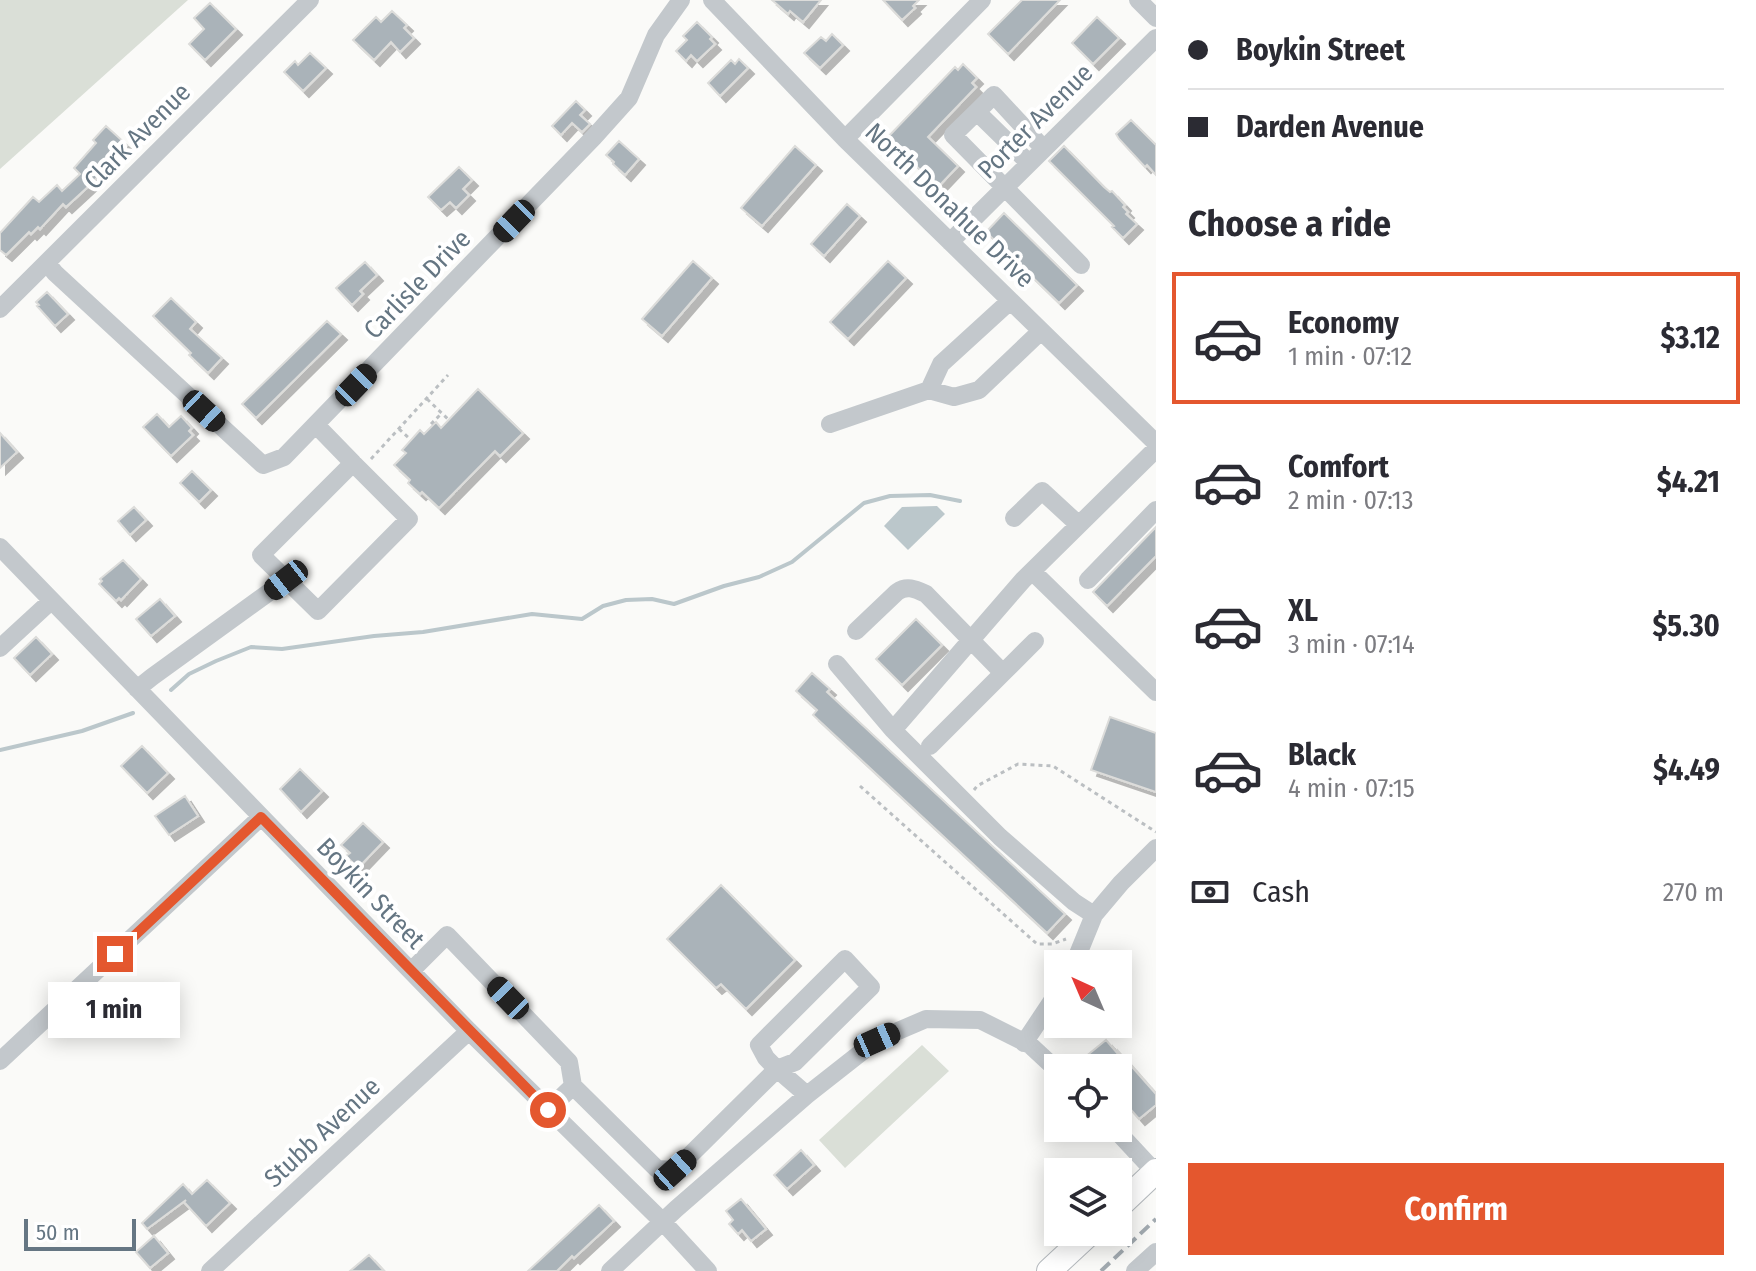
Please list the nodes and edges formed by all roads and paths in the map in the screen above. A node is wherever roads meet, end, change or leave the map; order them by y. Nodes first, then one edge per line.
1 (310, 0) edge
2 (681, 0) edge
3 (712, 0) edge
4 (982, 0) edge
5 (1138, 0) edge
6 (1156, 18) edge
7 (1156, 38) edge
8 (977, 112) junction
9 (845, 139) junction
10 (1039, 143) junction
11 (1023, 158) junction
12 (1000, 182) junction
13 (950, 242) junction
14 (47, 263) junction
15 (1081, 265) dead end
16 (1010, 301) junction
17 (0, 309) edge
18 (1041, 331) junction
19 (448, 375) dead end
20 (929, 390) junction
21 (427, 399) junction
22 (442, 413) junction
23 (449, 420) dead end
24 (431, 424) dead end
25 (830, 424) dead end
26 (317, 426) junction
27 (399, 429) junction
28 (410, 439) dead end
29 (1156, 446) edge
30 (360, 463) junction
31 (1156, 510) edge
32 (1014, 518) dead end
33 (1079, 525) junction
34 (0, 547) edge
35 (1032, 571) junction
36 (286, 580) junction
37 (1088, 580) dead end
38 (51, 601) junction
39 (856, 631) dead end
40 (970, 641) junction
41 (1035, 641) dead end
42 (0, 648) edge
43 (837, 664) dead end
44 (1003, 673) junction
45 (137, 689) junction
46 (1156, 692) edge
47 (893, 730) junction
48 (930, 746) dead end
49 (860, 786) dead end
50 (964, 801) junction
51 (261, 817) junction
52 (1156, 832) edge
53 (1156, 848) edge
54 (1092, 920) junction
55 (1080, 950) edge
56 (411, 971) junction
57 (1044, 1013) edge
58 (469, 1031) junction
59 (1024, 1043) junction
60 (1044, 1059) edge
61 (0, 1061) edge
62 (777, 1069) junction
63 (573, 1086) junction
64 (807, 1095) junction
65 (548, 1110) junction
66 (1127, 1142) edge
67 (1156, 1172) edge
68 (1132, 1194) edge
69 (663, 1222) junction
70 (1076, 1246) edge
71 (1156, 1252) edge
72 (210, 1271) edge
73 (610, 1271) edge
74 (708, 1271) edge
75 (1049, 1271) edge
76 (1135, 1271) edge

1 - 14 street, Clark Avenue
2 - 26 street, Carlisle Drive
3 - 9 street, North Donahue Drive
4 - 9 street
5 - 6 street
7 - 10 street, Porter Avenue
8 - 10 street
8 - 11 street
8 - 12 street
9 - 13 street, North Donahue Drive
10 - 11 street, Porter Avenue
11 - 12 street, Porter Avenue
12 - 13 street, Porter Avenue
12 - 15 street
13 - 16 street, North Donahue Drive
14 - 17 street, Clark Avenue
14 - 26 street, Carlisle Drive
16 - 18 street, North Donahue Drive
16 - 20 street
18 - 20 street
18 - 29 street, North Donahue Drive
19 - 21 path
20 - 25 street
21 - 22 path
21 - 27 path
22 - 23 path
22 - 24 path
26 - 30 street
27 - 28 path
27 - 30 path
29 - 33 street
30 - 36 street
30 - 36 street
31 - 37 street
32 - 33 street
33 - 35 street
34 - 38 street, Boykin Street
35 - 40 street
35 - 46 street
36 - 45 street
38 - 42 street
38 - 45 street, Boykin Street
39 - 40 street
40 - 44 street
40 - 47 street
41 - 44 street
43 - 47 street
44 - 48 street
45 - 51 street, Boykin Street
47 - 50 street
49 - 54 path
50 - 52 path
50 - 54 street
51 - 56 street, Boykin Street
51 - 61 street
53 - 54 street
54 - 55 street
56 - 58 street, Boykin Street
56 - 63 street
57 - 59 street
58 - 65 street, Boykin Street
58 - 72 street, Stubb Avenue
59 - 60 street
59 - 64 street
62 - 62 street
62 - 63 street
62 - 64 street
63 - 65 street
64 - 69 street
65 - 69 street, Boykin Street
66 - 67 street
67 - 68 main road
69 - 73 street
69 - 74 street, Boykin Street
70 - 75 main road
71 - 76 street

